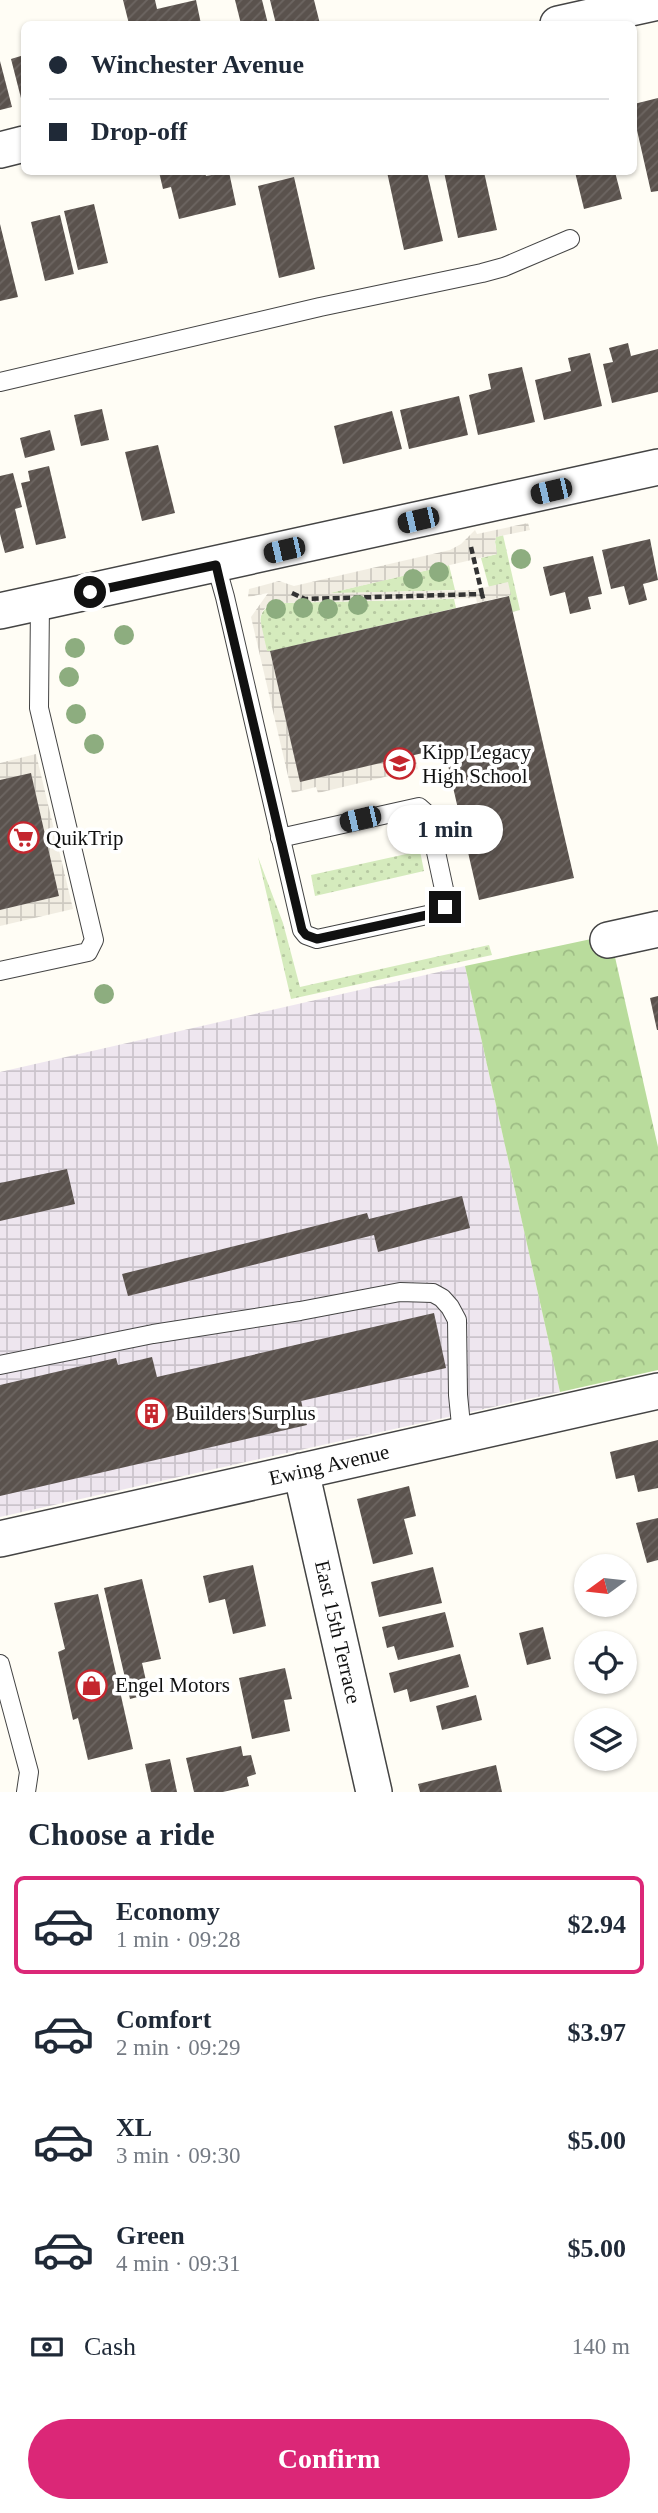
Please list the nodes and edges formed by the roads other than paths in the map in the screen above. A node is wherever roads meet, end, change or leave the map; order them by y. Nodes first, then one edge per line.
1 (658, 2) edge
2 (572, 21) edge
3 (21, 145) edge
4 (0, 150) edge
5 (570, 240) dead end
6 (0, 382) edge
7 (658, 467) edge
8 (216, 565) junction
9 (40, 603) junction
10 (0, 611) edge
11 (280, 838) junction
12 (658, 929) edge
13 (608, 940) dead end
14 (0, 971) edge
15 (0, 1365) edge
16 (658, 1391) edge
17 (462, 1435) junction
18 (301, 1471) junction
19 (0, 1539) edge
20 (0, 1664) edge
21 (26, 1792) edge
22 (374, 1792) edge

1 - 2 street
3 - 4 street
5 - 6 lane
7 - 8 street
8 - 9 street
8 - 11 lane
9 - 10 street
9 - 14 lane
11 - 11 lane
12 - 13 street
15 - 17 lane
16 - 17 street, Ewing Avenue
17 - 18 street, Ewing Avenue
18 - 19 street, Ewing Avenue
18 - 22 street, East 15th Terrace
20 - 21 lane

